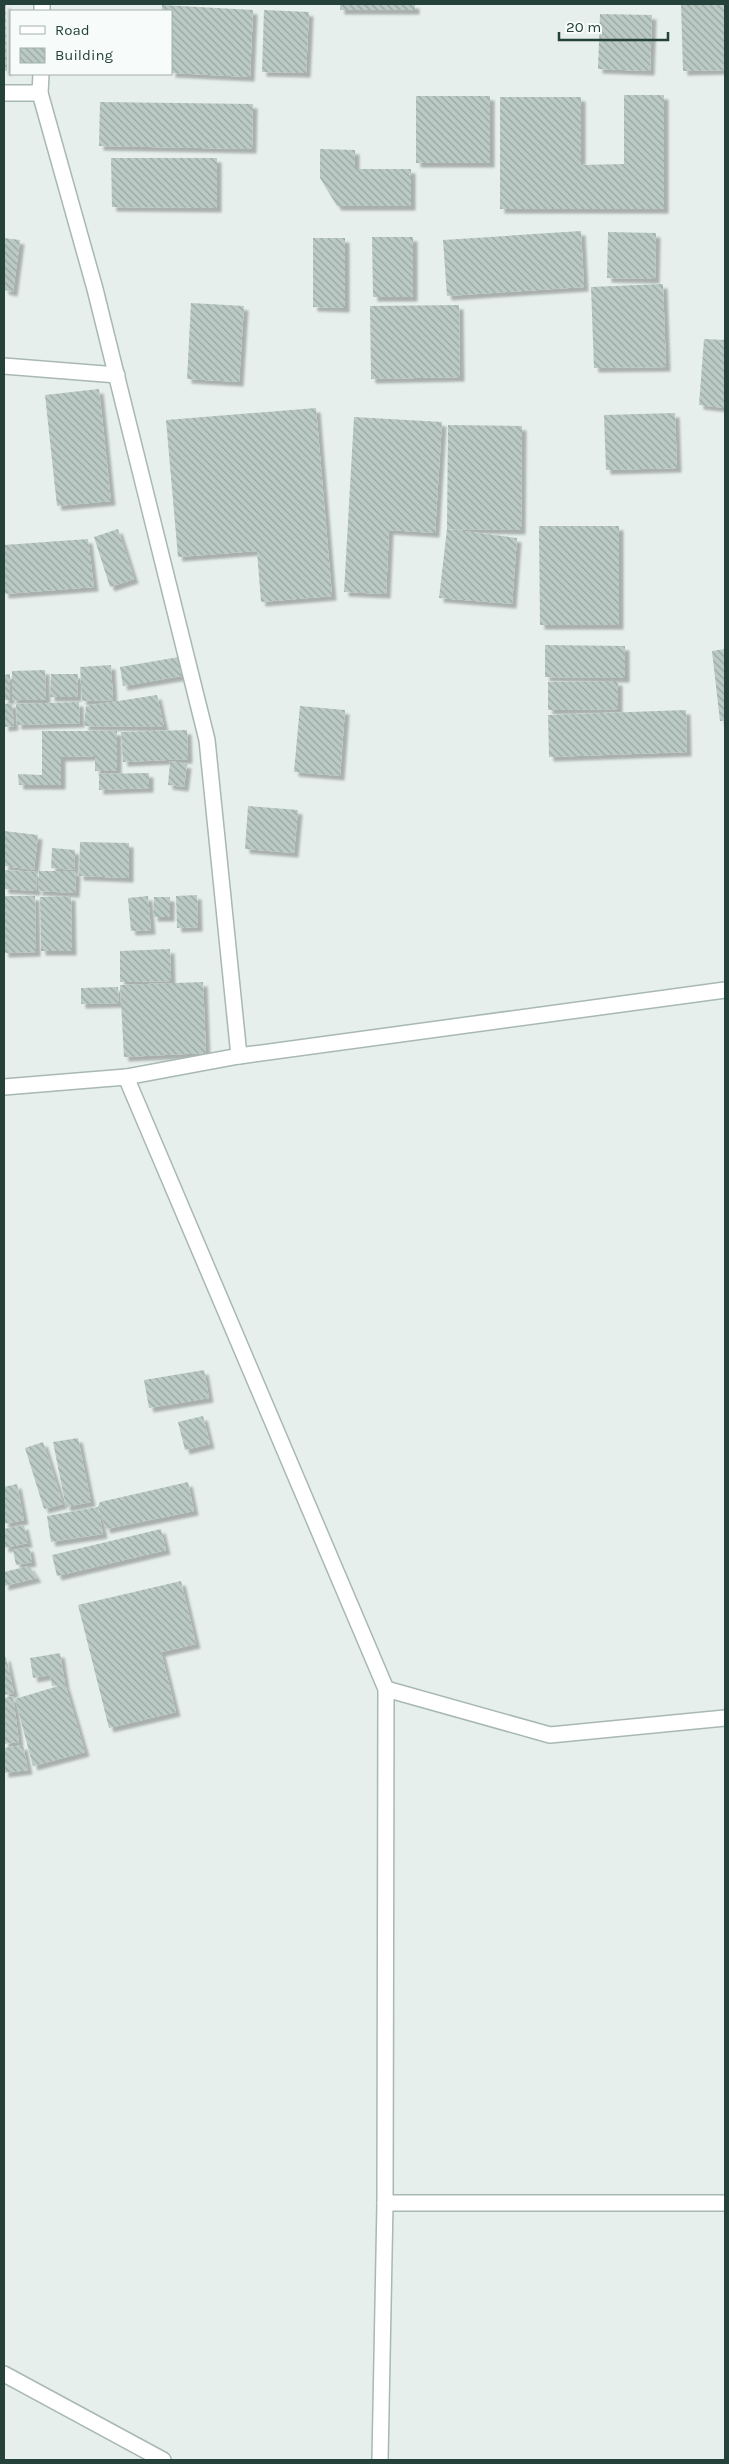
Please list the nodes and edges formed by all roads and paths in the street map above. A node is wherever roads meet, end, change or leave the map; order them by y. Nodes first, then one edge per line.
1 (41, 75) edge
2 (40, 92) junction
3 (4, 93) edge
4 (4, 366) edge
5 (117, 375) junction
6 (725, 990) edge
7 (239, 1056) junction
8 (126, 1077) junction
9 (4, 1087) edge
10 (386, 1690) junction
11 (725, 1718) edge
12 (385, 2203) junction
13 (725, 2203) edge
14 (4, 2374) edge
15 (163, 2460) edge
16 (380, 2460) edge

1 - 2 street
2 - 3 street
2 - 5 street
4 - 5 street
5 - 7 street
6 - 7 street
7 - 8 street
8 - 9 street
8 - 10 street
10 - 11 street
10 - 12 street
12 - 13 street
12 - 16 street
14 - 15 street

